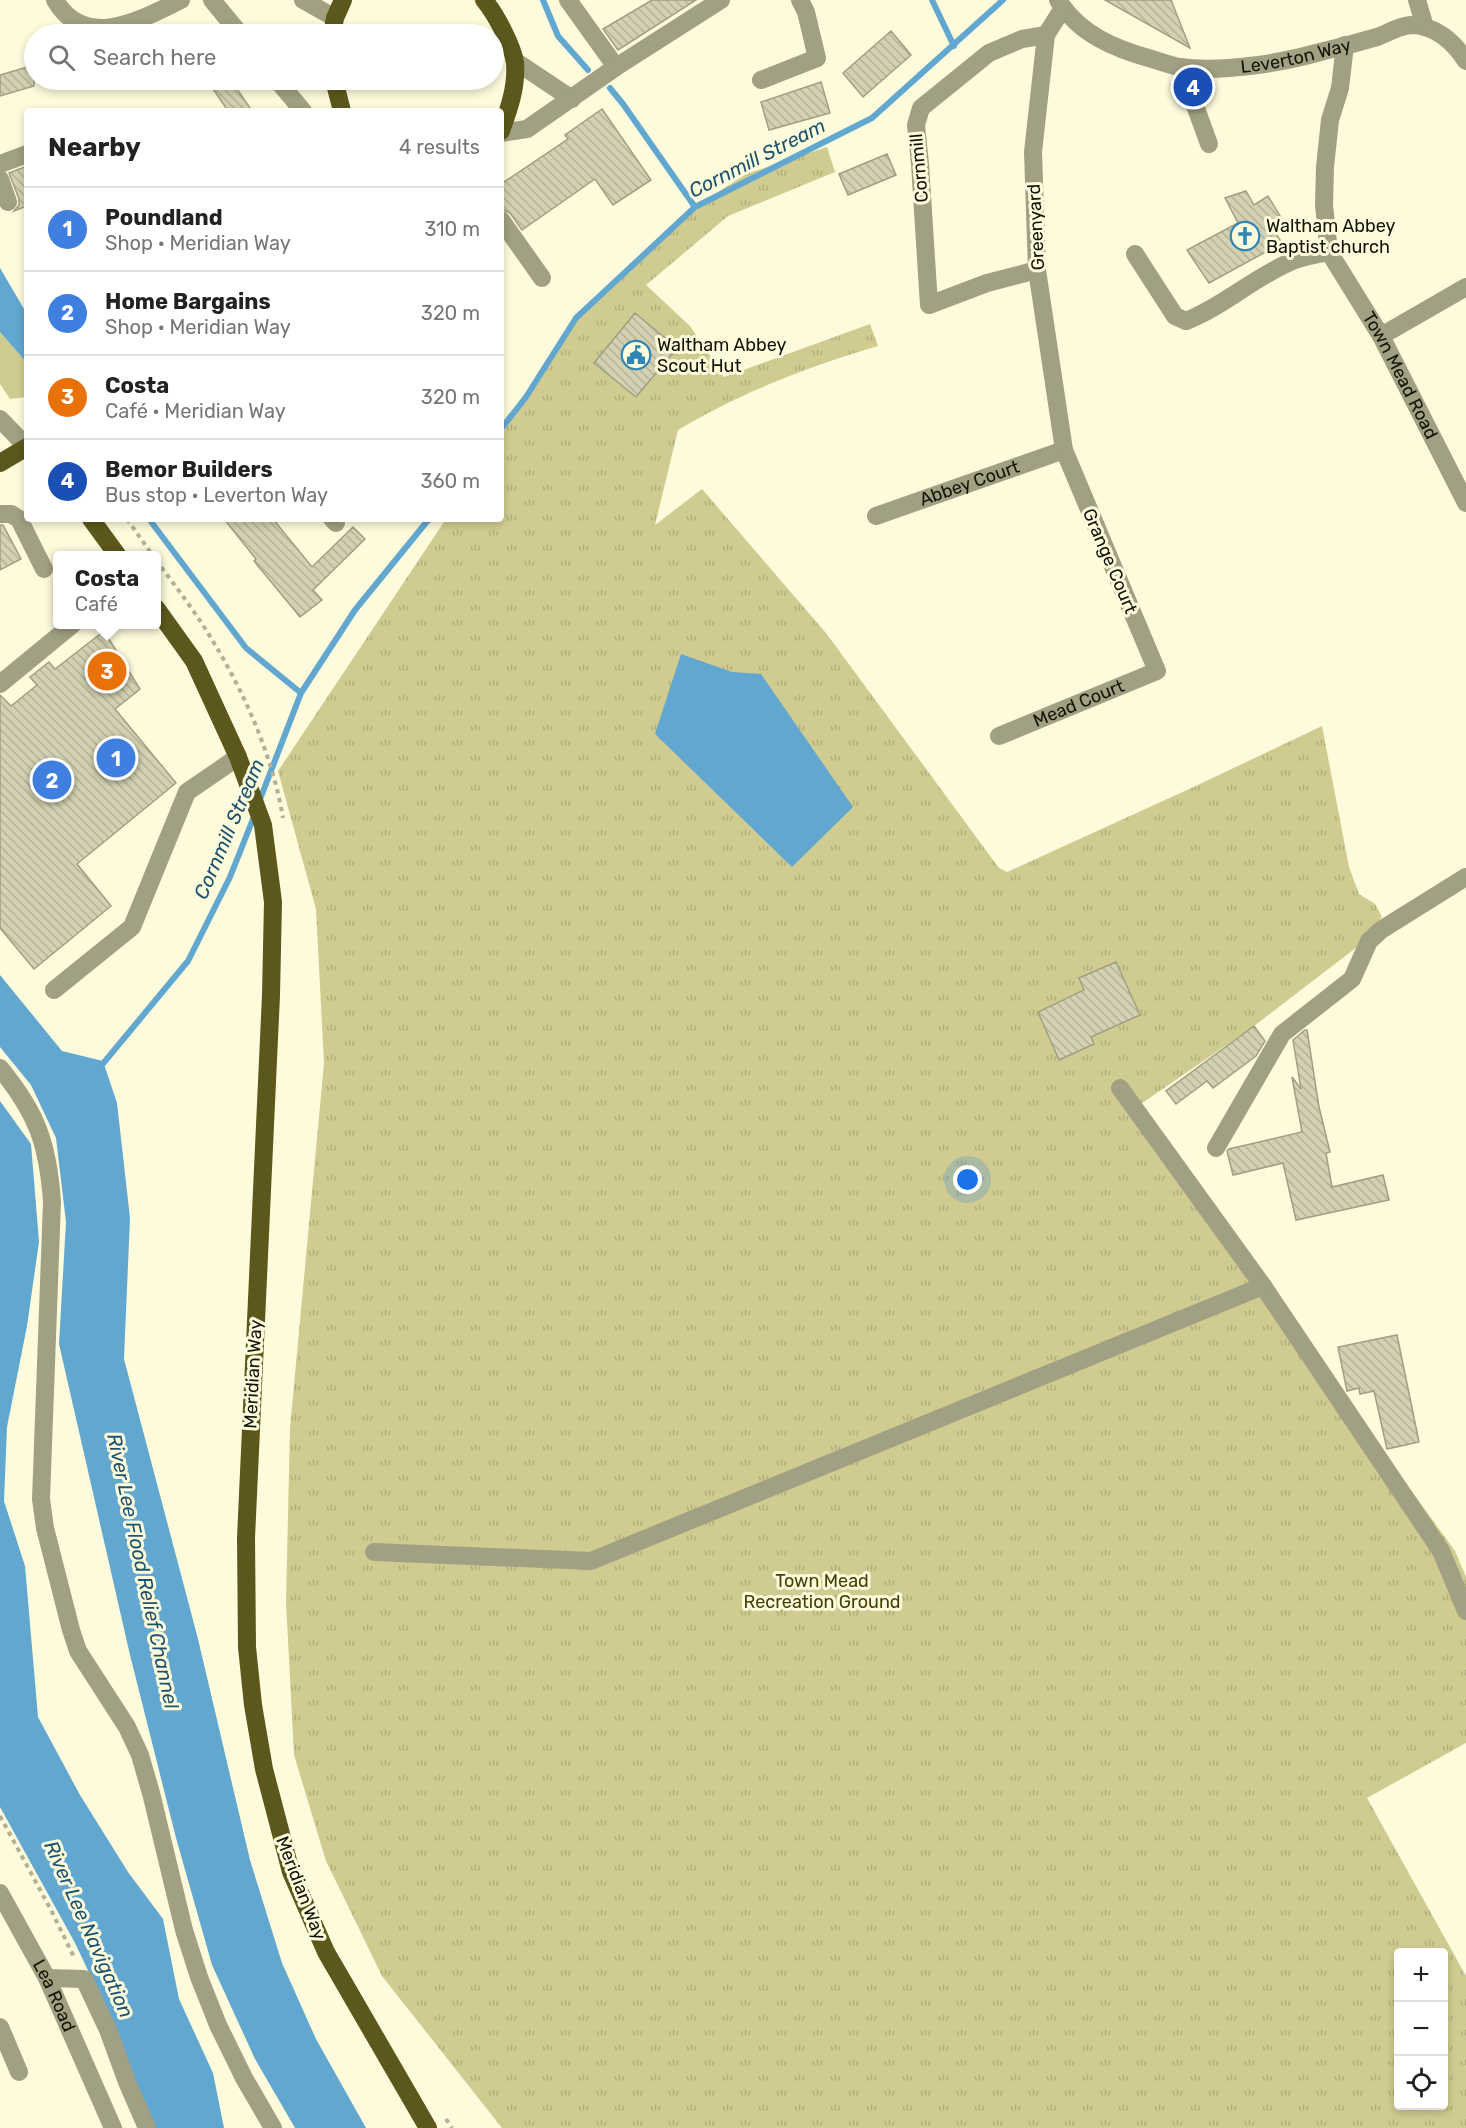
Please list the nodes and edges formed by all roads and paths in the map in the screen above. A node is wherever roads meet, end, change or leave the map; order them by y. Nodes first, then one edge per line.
1 (55, 0) edge
2 (181, 0) edge
3 (212, 0) edge
4 (303, 0) edge
5 (343, 0) edge
6 (484, 0) edge
7 (568, 0) edge
8 (721, 0) edge
9 (800, 0) edge
10 (1417, 0) edge
11 (1060, 4) edge
12 (81, 24) edge
13 (127, 24) edge
14 (232, 24) edge
15 (332, 24) edge
16 (335, 24) edge
17 (500, 24) edge
18 (1425, 27) junction
19 (504, 32) edge
20 (1046, 36) junction
21 (1345, 45) junction
22 (515, 61) junction
23 (1466, 61) edge
24 (616, 67) junction
25 (1181, 67) junction
26 (761, 80) dead end
27 (285, 90) edge
28 (337, 90) edge
29 (572, 99) junction
30 (300, 108) edge
31 (341, 108) edge
32 (504, 122) edge
33 (504, 132) edge
34 (1209, 144) dead end
35 (24, 155) edge
36 (0, 164) edge
37 (0, 179) edge
38 (8, 202) dead end
39 (504, 224) edge
40 (1329, 252) junction
41 (1135, 254) dead end
42 (1037, 270) junction
43 (542, 278) dead end
44 (1466, 287) edge
45 (1381, 336) junction
46 (0, 419) edge
47 (24, 444) edge
48 (24, 449) edge
49 (1064, 450) junction
50 (0, 463) edge
51 (1466, 503) edge
52 (0, 514) edge
53 (876, 516) dead end
54 (93, 522) edge
55 (129, 522) edge
56 (115, 551) edge
57 (150, 551) edge
58 (161, 567) edge
59 (44, 569) dead end
60 (161, 615) edge
61 (67, 629) edge
62 (1157, 671) joint
63 (0, 684) edge
64 (999, 736) dead end
65 (238, 757) junction
66 (284, 824) dead end
67 (1466, 877) edge
68 (54, 990) dead end
69 (0, 1068) edge
70 (1120, 1088) dead end
71 (1216, 1148) dead end
72 (1263, 1286) junction
73 (374, 1552) dead end
74 (1466, 1611) edge
75 (0, 1815) edge
76 (0, 1893) edge
77 (47, 1978) junction
78 (84, 1979) junction
79 (0, 2027) edge
80 (19, 2072) dead end
81 (446, 2118) dead end
82 (114, 2128) edge
83 (147, 2128) edge
84 (273, 2128) edge
85 (428, 2128) edge
86 (452, 2128) edge

1 - 12 street
2 - 13 street
3 - 14 street
4 - 15 street
5 - 16 main road
6 - 17 main road
7 - 24 street
8 - 24 street
9 - 26 street
10 - 18 street
11 - 20 street, Greenyard
11 - 25 street, Leverton Way
18 - 21 street, Leverton Way
18 - 23 street
19 - 22 main road
20 - 42 street, Greenyard
20 - 42 street, Cornmill
21 - 25 street, Leverton Way
21 - 40 street
22 - 29 street
22 - 32 main road
24 - 29 street
25 - 34 street
27 - 30 street
28 - 31 main road
29 - 33 street
35 - 36 street
37 - 38 street
39 - 43 street
40 - 41 street
40 - 45 street, Town Mead Road
42 - 49 street, Greenyard
44 - 45 street
45 - 51 street, Town Mead Road
46 - 47 street
48 - 50 main road
49 - 53 street, Abbey Court
49 - 62 street, Grange Court
52 - 59 street
54 - 56 main road
55 - 57 path
58 - 66 path
60 - 65 main road, Meridian Way
61 - 63 street
62 - 64 street, Mead Court
65 - 68 street
65 - 85 main road, Meridian Way
67 - 71 street
69 - 84 street
70 - 72 street
72 - 73 street
72 - 74 street
75 - 78 path
76 - 77 street, Lea Road
77 - 78 street
77 - 82 street, Lea Road
78 - 83 street
79 - 80 street
81 - 86 path

